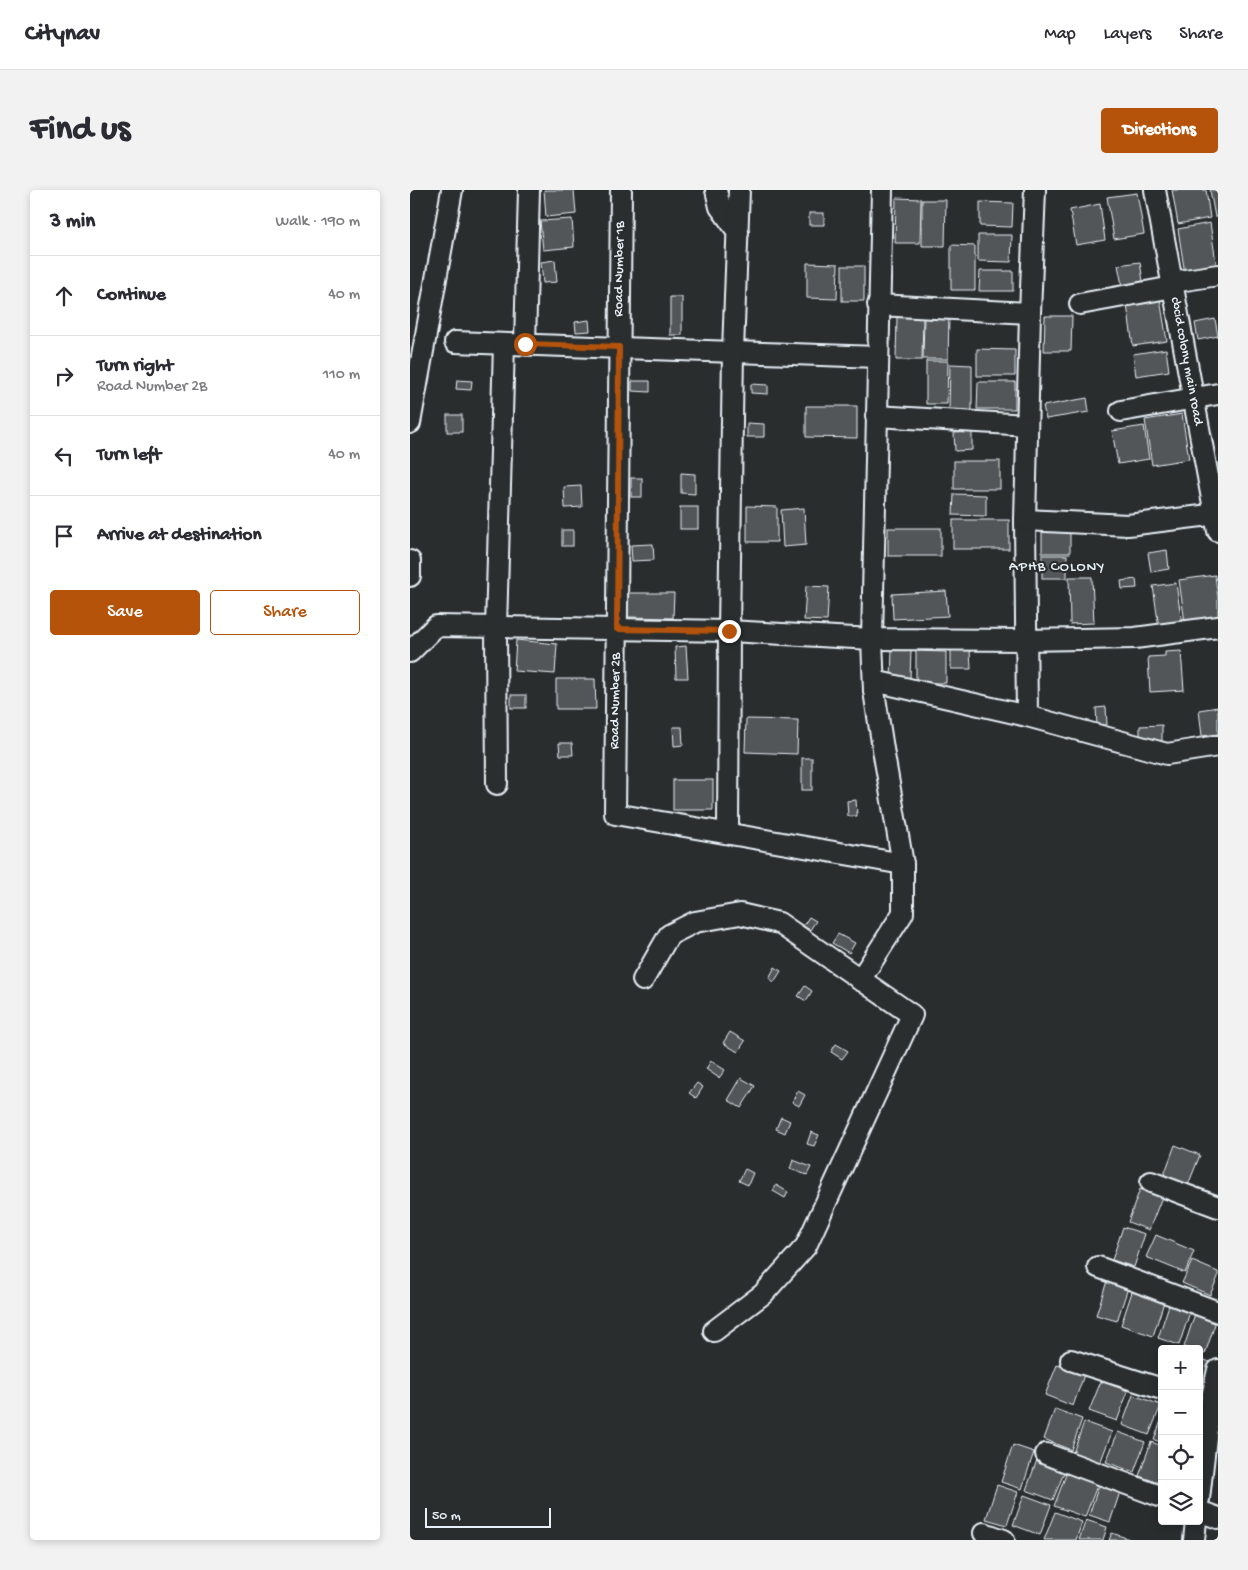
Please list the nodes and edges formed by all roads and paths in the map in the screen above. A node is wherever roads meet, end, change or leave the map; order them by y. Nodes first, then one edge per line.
1 (452, 190) edge
2 (529, 190) edge
3 (621, 190) edge
4 (716, 190) edge
5 (739, 190) edge
6 (882, 190) edge
7 (1035, 190) edge
8 (1155, 190) edge
9 (738, 232) junction
10 (1218, 275) edge
11 (1172, 284) junction
12 (1080, 304) dead end
13 (878, 305) junction
14 (1030, 312) junction
15 (455, 342) dead end
16 (504, 344) junction
17 (525, 344) junction
18 (619, 347) junction
19 (733, 351) junction
20 (878, 357) junction
21 (1218, 394) edge
22 (1193, 398) junction
23 (1122, 411) dead end
24 (876, 416) junction
25 (410, 423) edge
26 (1027, 425) junction
27 (1024, 520) junction
28 (1217, 520) edge
29 (410, 561) edge
30 (410, 576) edge
31 (1218, 627) edge
32 (496, 628) junction
33 (617, 629) junction
34 (729, 631) junction
35 (872, 639) junction
36 (1025, 640) junction
37 (410, 652) edge
38 (874, 682) junction
39 (1027, 716) junction
40 (1218, 746) edge
41 (498, 784) dead end
42 (728, 833) junction
43 (903, 864) junction
44 (643, 980) dead end
45 (860, 980) junction
46 (1151, 1182) dead end
47 (1218, 1207) edge
48 (1098, 1267) dead end
49 (1218, 1312) edge
50 (714, 1331) dead end
51 (1071, 1360) dead end
52 (1218, 1370) edge
53 (1158, 1388) edge
54 (1209, 1408) edge
55 (1046, 1454) dead end
56 (1201, 1480) edge
57 (1158, 1496) edge
58 (1203, 1512) edge
59 (1218, 1518) edge
60 (1196, 1525) edge
61 (984, 1532) dead end
62 (1004, 1540) edge
63 (1194, 1540) edge

1 - 25 street
2 - 17 street
3 - 18 street, Road Number 1B
4 - 9 street
5 - 9 street
6 - 13 street
7 - 14 street
8 - 11 street, cbcid colony main road
9 - 19 street
10 - 11 street
11 - 12 street
11 - 22 street, cbcid colony main road
13 - 14 street
13 - 20 street
14 - 26 street
15 - 16 street
16 - 17 street
16 - 32 street
17 - 18 street
18 - 19 street
18 - 33 street, Road Number 2B
19 - 20 street
19 - 34 street
20 - 24 street
21 - 22 street
22 - 23 street
22 - 28 street, cbcid colony main road
24 - 26 street
24 - 35 street
26 - 27 street
27 - 28 street
27 - 36 street
29 - 30 street
31 - 36 street
32 - 33 street
32 - 37 street
32 - 41 street
33 - 34 street
33 - 42 street, Road Number 2B
34 - 35 street
34 - 42 street
35 - 36 street
35 - 38 street
36 - 39 street
38 - 39 street
38 - 43 street
39 - 40 street
42 - 43 street
43 - 45 street
44 - 45 street
45 - 50 street
46 - 47 street
48 - 49 street
51 - 53 street
52 - 54 street
54 - 56 street
55 - 57 street
58 - 59 street
60 - 63 street
61 - 62 street

